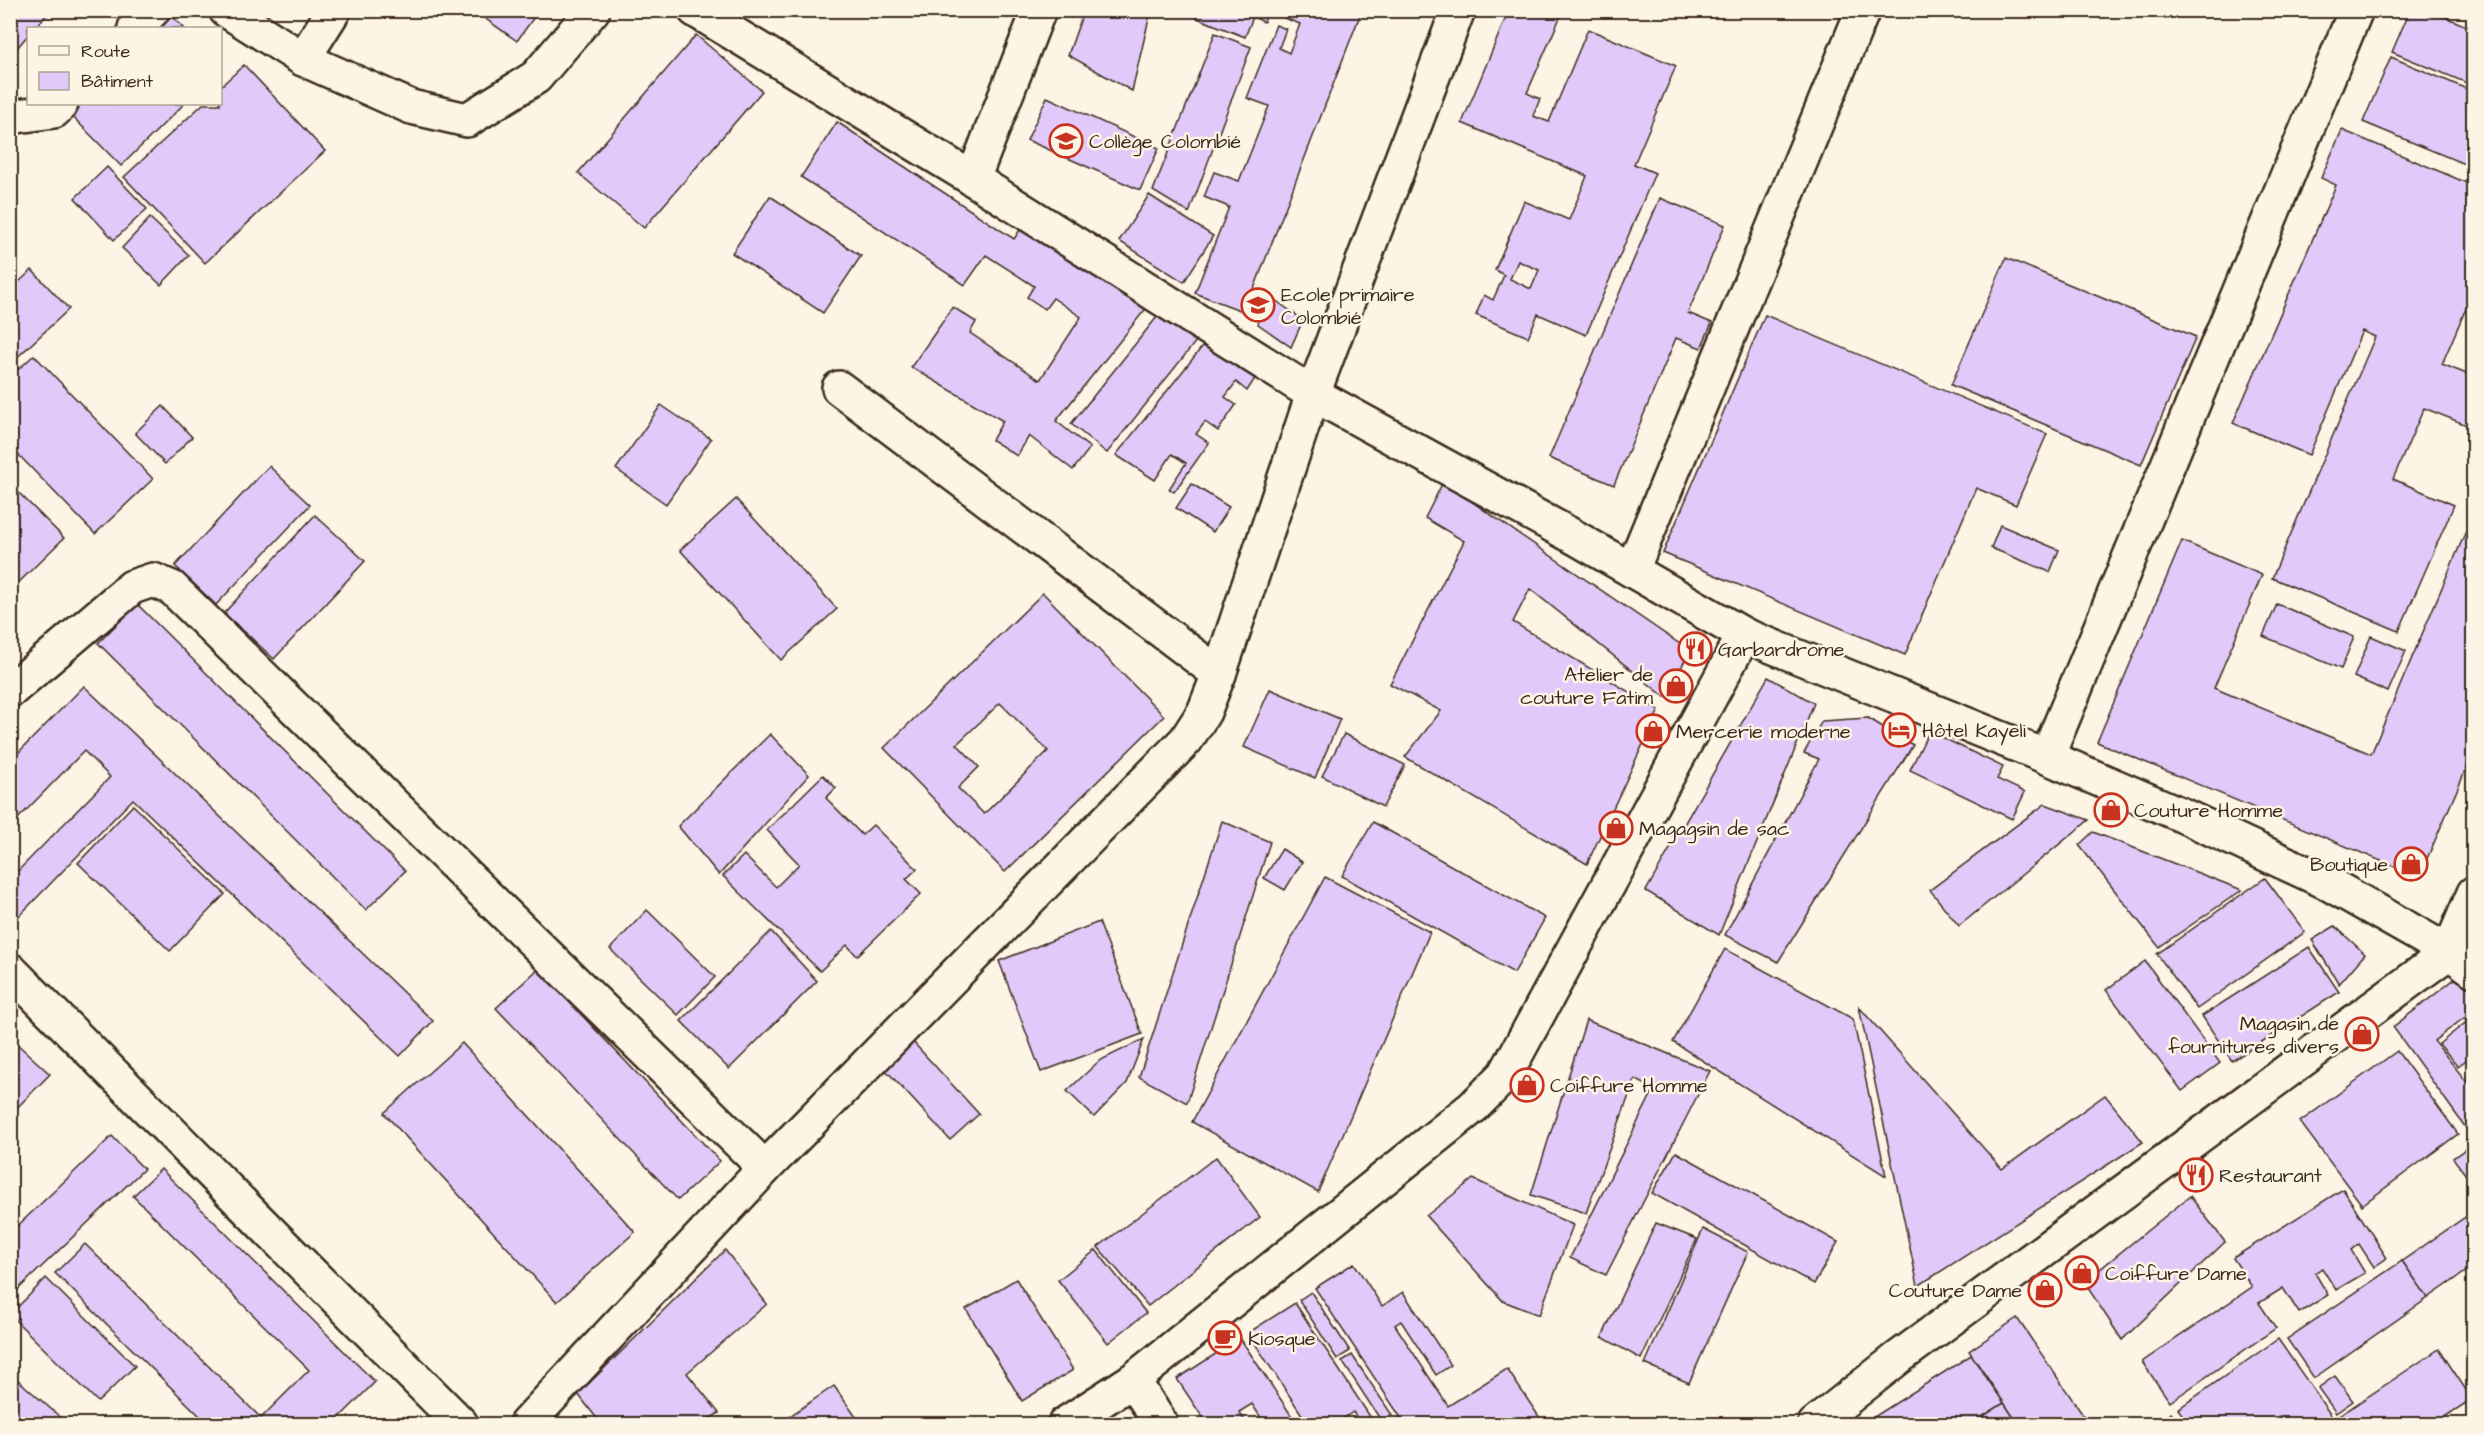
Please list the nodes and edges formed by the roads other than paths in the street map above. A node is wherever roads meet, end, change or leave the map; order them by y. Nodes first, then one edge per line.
1 (153, 10) edge
2 (226, 10) edge
3 (334, 10) edge
4 (593, 10) edge
5 (695, 10) edge
6 (1039, 10) edge
7 (1458, 10) edge
8 (1863, 10) edge
9 (2355, 10) edge
10 (136, 27) edge
11 (303, 59) junction
12 (61, 105) edge
13 (10, 117) edge
14 (973, 179) junction
15 (839, 388) dead end
16 (1313, 394) junction
17 (1632, 570) junction
18 (1744, 634) junction
19 (1219, 675) junction
20 (10, 691) edge
21 (2047, 757) junction
22 (2474, 893) edge
23 (2461, 961) edge
24 (10, 970) edge
25 (765, 1168) junction
26 (1133, 1380) junction
27 (461, 1425) edge
28 (526, 1425) edge
29 (1065, 1425) edge
30 (1161, 1425) edge
31 (1815, 1425) edge

1 - 10 street
2 - 11 street
3 - 11 street
4 - 11 street
5 - 14 street
6 - 14 street
7 - 16 street
8 - 17 street
9 - 21 street
12 - 13 street
14 - 16 street
15 - 19 street
16 - 17 street
16 - 19 street
17 - 18 street
18 - 21 street
18 - 26 street
19 - 25 street
20 - 25 street
21 - 23 street
22 - 23 street
23 - 31 street
24 - 27 street
25 - 28 street
26 - 29 street
26 - 30 street

